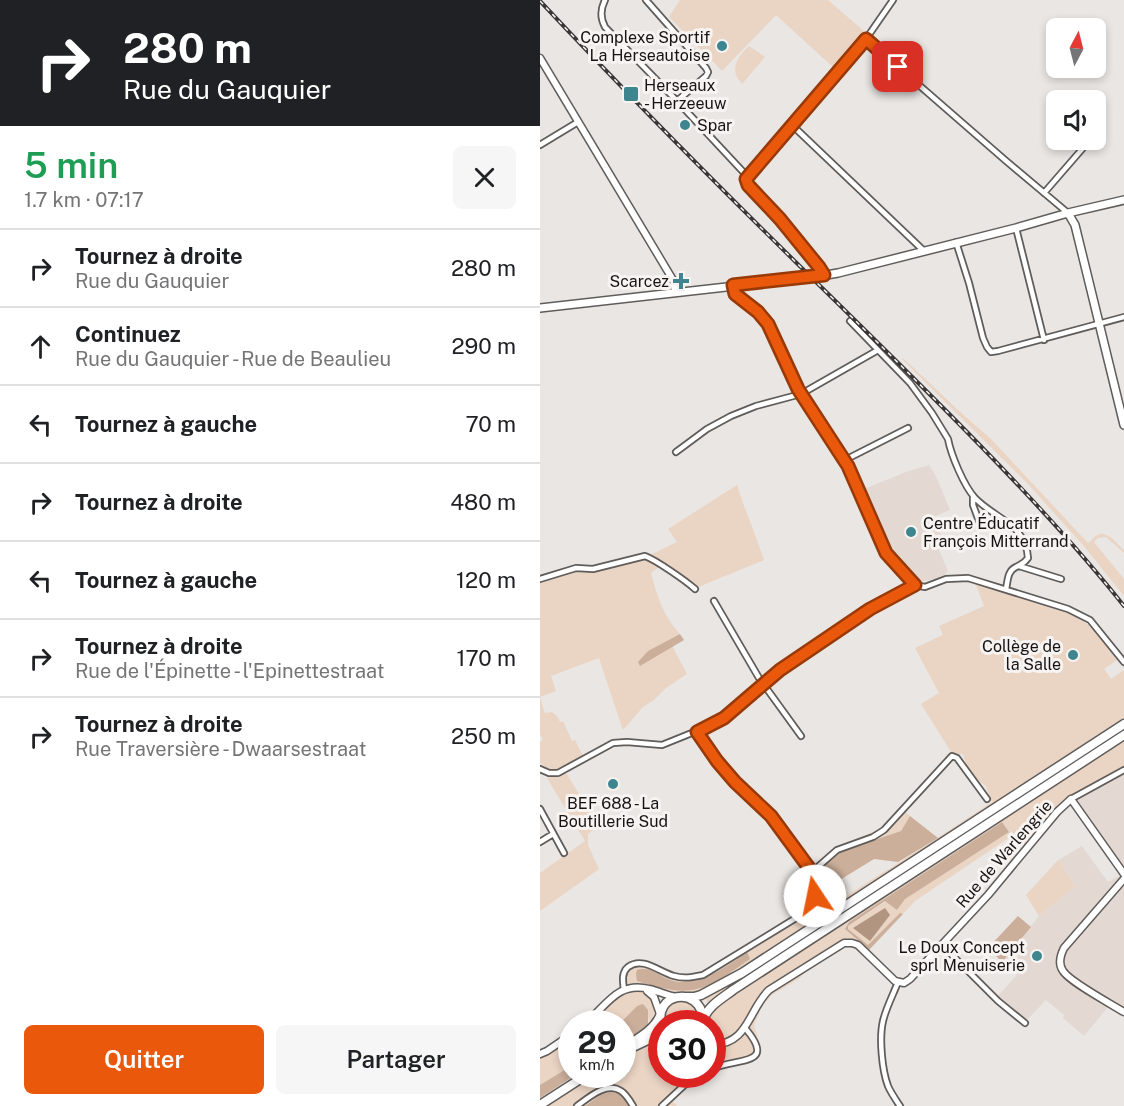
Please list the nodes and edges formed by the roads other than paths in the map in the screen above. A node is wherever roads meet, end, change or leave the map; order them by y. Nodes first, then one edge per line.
1 (605, 0) edge
2 (646, 0) edge
3 (893, 0) edge
4 (866, 39) junction
5 (540, 58) edge
6 (677, 101) junction
7 (578, 122) junction
8 (792, 125) junction
9 (540, 145) edge
10 (1081, 150) edge
11 (747, 176) junction
12 (1044, 193) junction
13 (1124, 200) edge
14 (1068, 213) junction
15 (1016, 228) junction
16 (956, 242) junction
17 (924, 251) junction
18 (824, 275) junction
19 (733, 285) junction
20 (675, 292) junction
21 (540, 308) edge
22 (1124, 317) edge
23 (850, 321) dead end
24 (1099, 324) junction
25 (1044, 340) junction
26 (878, 351) junction
27 (801, 394) junction
28 (1122, 414) edge
29 (1124, 425) edge
30 (908, 428) dead end
31 (676, 452) dead end
32 (845, 460) junction
33 (973, 496) junction
34 (980, 521) dead end
35 (1019, 566) junction
36 (540, 579) edge
37 (1061, 579) dead end
38 (915, 585) junction
39 (695, 589) dead end
40 (1006, 590) junction
41 (714, 601) dead end
42 (1124, 662) edge
43 (764, 684) junction
44 (1124, 724) edge
45 (697, 732) junction
46 (1124, 735) edge
47 (801, 736) dead end
48 (1124, 770) edge
49 (542, 771) edge
50 (987, 799) dead end
51 (1071, 799) junction
52 (540, 809) edge
53 (996, 814) junction
54 (553, 834) junction
55 (540, 842) edge
56 (564, 853) dead end
57 (812, 872) junction
58 (1124, 877) edge
59 (942, 945) junction
60 (898, 982) junction
61 (641, 988) junction
62 (624, 990) junction
63 (681, 997) junction
64 (599, 1010) edge
65 (658, 1010) edge
66 (663, 1010) edge
67 (701, 1010) edge
68 (708, 1010) edge
69 (1124, 1012) edge
70 (1025, 1023) dead end
71 (745, 1028) junction
72 (726, 1043) edge
73 (558, 1044) edge
74 (540, 1054) edge
75 (726, 1064) edge
76 (566, 1088) edge
77 (682, 1088) edge
78 (540, 1105) edge
79 (577, 1106) edge
80 (633, 1106) edge
81 (662, 1106) edge
82 (900, 1106) edge

1 - 6 street
2 - 6 street
3 - 4 street
4 - 8 street
4 - 12 street
5 - 7 street
6 - 11 street
7 - 9 street
7 - 20 street
8 - 11 street
8 - 17 street
10 - 12 street
11 - 18 street
12 - 14 street
13 - 14 main road
14 - 15 main road
14 - 24 main road
15 - 16 main road
15 - 25 street
16 - 17 main road
16 - 25 street
17 - 18 main road
18 - 19 main road
19 - 20 main road
19 - 27 street
20 - 21 main road
22 - 24 street
23 - 26 street
24 - 25 street
24 - 28 main road
26 - 27 street
26 - 33 street
27 - 31 street
27 - 32 street
28 - 29 main road
30 - 32 street
32 - 38 street
33 - 34 street
33 - 35 street
35 - 37 street
35 - 40 street
36 - 39 street
38 - 40 street
38 - 43 street
40 - 42 street
41 - 43 street
43 - 45 street
43 - 47 street
44 - 53 highway
45 - 49 street
45 - 57 street
46 - 53 highway
48 - 51 street, Rue de Warlengrie
50 - 57 street
51 - 58 street
51 - 59 street, Rue de Warlengrie
52 - 54 street
53 - 63 highway
53 - 68 highway
54 - 55 street
54 - 56 street
57 - 62 street
58 - 69 street
59 - 60 street, Rue de Warlengrie
59 - 70 street
60 - 71 street
60 - 82 street
61 - 62 street
61 - 63 street
61 - 65 street
62 - 64 street
63 - 66 highway
63 - 67 highway
71 - 72 street
71 - 75 street
73 - 74 street
76 - 78 highway
77 - 81 street
79 - 80 street

